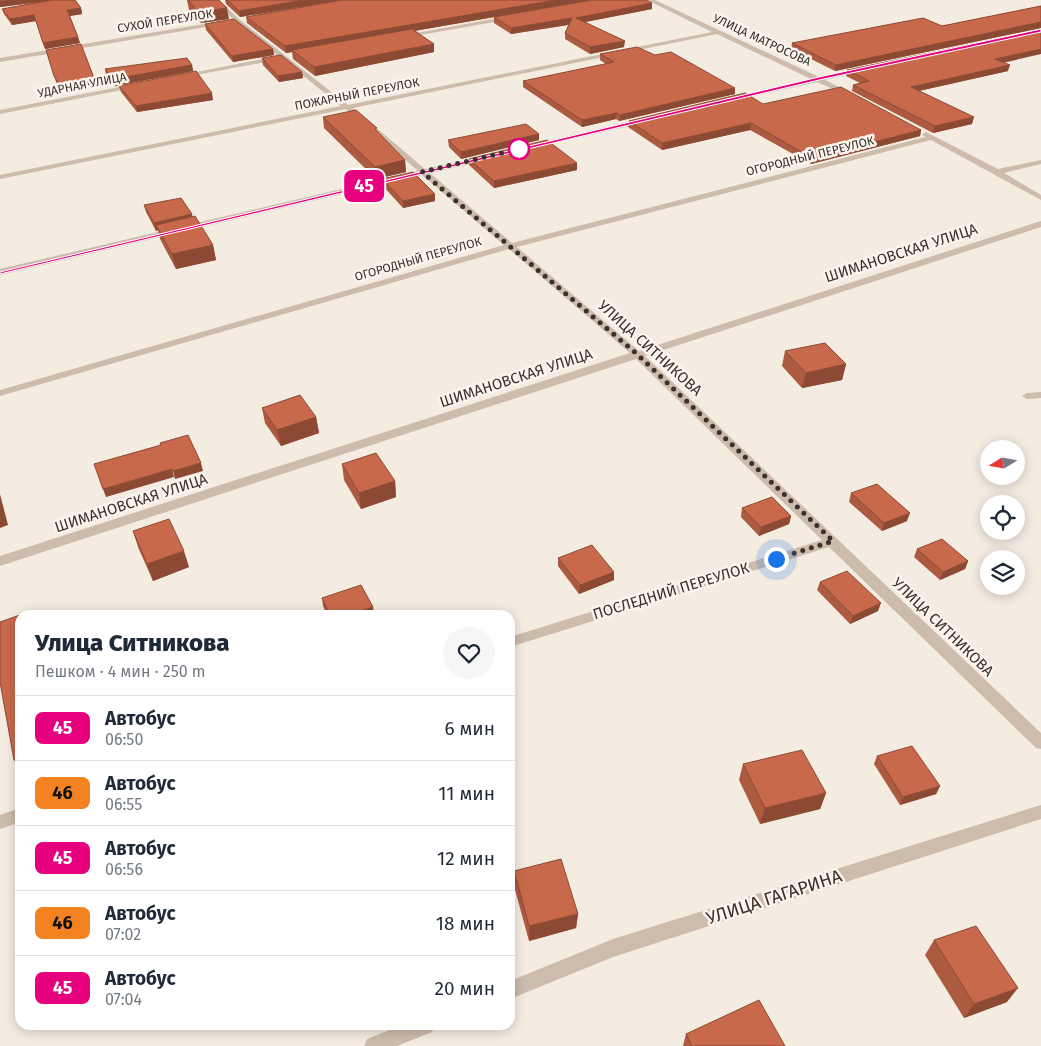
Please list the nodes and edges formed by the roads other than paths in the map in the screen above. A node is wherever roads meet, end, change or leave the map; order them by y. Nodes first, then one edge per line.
1 (216, 0) edge
2 (650, 0) edge
3 (515, 17) edge
4 (242, 20) junction
5 (719, 32) junction
6 (399, 37) edge
7 (288, 56) junction
8 (0, 60) edge
9 (877, 66) edge
10 (176, 78) edge
11 (819, 78) junction
12 (146, 84) edge
13 (722, 101) edge
14 (863, 101) edge
15 (347, 107) junction
16 (0, 112) edge
17 (655, 117) edge
18 (916, 128) edge
19 (933, 138) junction
20 (529, 147) edge
21 (490, 156) edge
22 (1041, 162) edge
23 (422, 172) junction
24 (997, 172) junction
25 (0, 177) edge
26 (1041, 198) edge
27 (1041, 224) edge
28 (511, 246) junction
29 (0, 272) edge
30 (637, 354) junction
31 (0, 393) edge
32 (1041, 395) edge
33 (1027, 396) dead end
34 (833, 541) junction
35 (0, 561) edge
36 (515, 640) edge
37 (1041, 743) edge
38 (1041, 812) edge
39 (15, 817) edge
40 (0, 822) edge
41 (515, 988) edge
42 (413, 1030) edge
43 (374, 1046) edge

1 - 4 street, УЛИЦА СИТНИКОВА
2 - 5 street, УЛИЦА МАТРОСОВА
3 - 6 street
4 - 7 street, УЛИЦА СИТНИКОВА
4 - 8 street, СУХОЙ ПЕРЕУЛОК
5 - 11 street, УЛИЦА МАТРОСОВА
5 - 15 street, ПОЖАРНЫЙ ПЕРЕУЛОК
7 - 10 street
7 - 15 street, УЛИЦА СИТНИКОВА
9 - 11 street
11 - 13 street
11 - 14 street, УЛИЦА МАТРОСОВА
12 - 16 street, УДАРНАЯ УЛИЦА
15 - 23 street, УЛИЦА СИТНИКОВА
15 - 25 street, ПОЖАРНЫЙ ПЕРЕУЛОК
17 - 20 street
18 - 19 street
19 - 24 street
19 - 28 street, ОГОРОДНЫЙ ПЕРЕУЛОК
21 - 23 street
22 - 24 street
23 - 28 street, УЛИЦА СИТНИКОВА
23 - 29 street
24 - 26 street
27 - 30 street, ШИМАНОВСКАЯ УЛИЦА
28 - 30 street, УЛИЦА СИТНИКОВА
28 - 31 street, ОГОРОДНЫЙ ПЕРЕУЛОК
30 - 34 street, УЛИЦА СИТНИКОВА
30 - 35 street, ШИМАНОВСКАЯ УЛИЦА
32 - 33 street
34 - 36 street, ПОСЛЕДНИЙ ПЕРЕУЛОК
34 - 37 street, УЛИЦА СИТНИКОВА
38 - 41 street, УЛИЦА ГАГАРИНА
39 - 40 street
42 - 43 street

